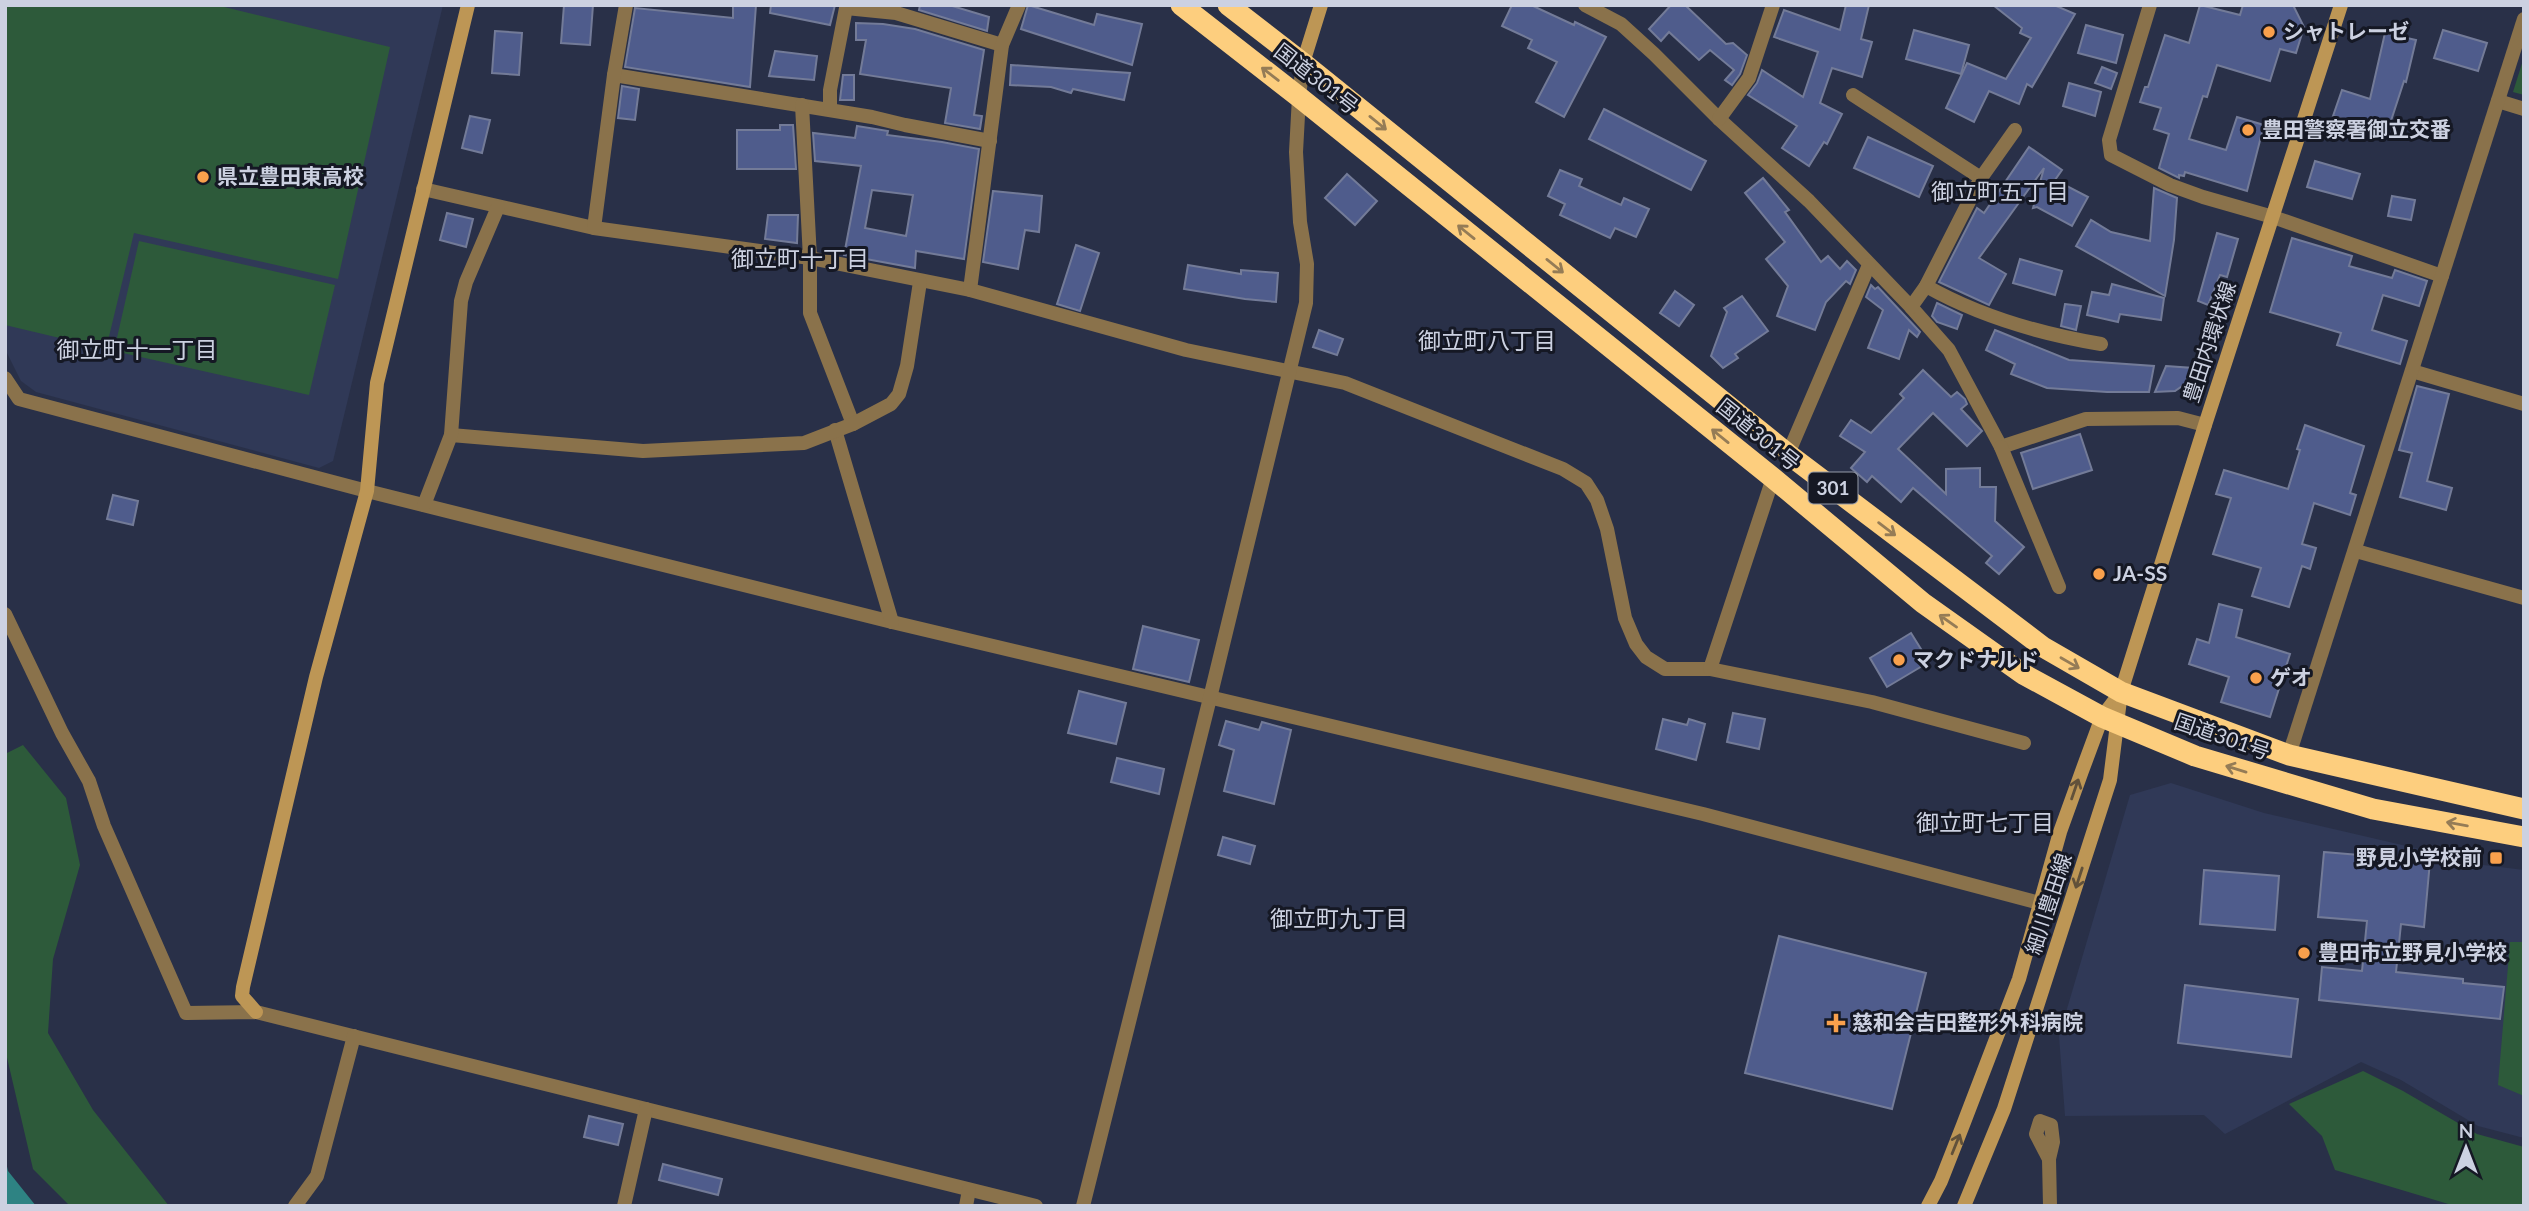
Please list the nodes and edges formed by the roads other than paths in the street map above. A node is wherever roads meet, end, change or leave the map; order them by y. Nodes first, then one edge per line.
1 (468, 5) edge
2 (626, 5) edge
3 (1019, 5) edge
4 (1181, 5) edge
5 (1228, 5) edge
6 (1321, 5) edge
7 (1773, 5) edge
8 (2150, 5) edge
9 (2341, 5) edge
10 (1588, 6) edge
11 (846, 7) edge
12 (2524, 19) edge
13 (1002, 45) junction
14 (1303, 63) junction
15 (614, 75) junction
16 (1853, 95) dead end
17 (1298, 97) junction
18 (2498, 101) junction
19 (802, 105) junction
20 (2524, 108) edge
21 (831, 109) junction
22 (1719, 118) junction
23 (2015, 130) dead end
24 (990, 141) junction
25 (1982, 178) junction
26 (423, 189) junction
27 (498, 207) junction
28 (2273, 217) junction
29 (594, 228) junction
30 (810, 258) junction
31 (1869, 265) junction
32 (2442, 276) junction
33 (920, 282) junction
34 (1926, 286) junction
35 (970, 290) junction
36 (1911, 307) junction
37 (2101, 344) dead end
38 (1289, 371) junction
39 (2412, 371) junction
40 (5, 378) edge
41 (2524, 404) edge
42 (853, 424) junction
43 (2205, 425) junction
44 (835, 430) junction
45 (452, 435) junction
46 (2001, 447) junction
47 (1788, 454) junction
48 (1773, 478) junction
49 (367, 491) junction
50 (425, 505) junction
51 (2356, 551) junction
52 (2059, 587) dead end
53 (2524, 598) edge
54 (5, 614) edge
55 (892, 622) junction
56 (1710, 669) junction
57 (2121, 692) junction
58 (1210, 698) junction
59 (2110, 721) junction
60 (2024, 743) dead end
61 (2289, 755) junction
62 (2524, 809) edge
63 (2524, 837) edge
64 (2040, 903) junction
65 (256, 1012) junction
66 (354, 1036) junction
67 (646, 1109) junction
68 (2049, 1159) dead end
69 (969, 1190) junction
70 (295, 1206) edge
71 (624, 1206) edge
72 (965, 1206) edge
73 (1036, 1206) edge
74 (1083, 1206) edge
75 (1928, 1206) edge
76 (1964, 1206) edge
77 (2050, 1206) edge

1 - 26 street
2 - 15 street
3 - 13 street
17 -> 4 highway, 国道301号 / 301
5 - 14 highway, 国道301号 / 301
6 - 14 street
7 - 22 street
8 - 28 street
9 - 28 street, 豊田内環状線
10 - 22 street
11 - 13 street
11 - 21 street
12 - 18 street
13 - 24 street
14 - 17 street
14 -> 47 highway, 国道301号 / 301
15 - 19 street
15 - 29 street
16 - 25 street
17 - 38 street
48 -> 17 highway, 国道301号 / 301
18 - 20 street
18 - 32 street
19 - 21 street
19 - 30 street
21 - 24 street
22 - 31 street
23 - 25 street
24 - 35 street
25 - 34 street
26 - 27 street
26 - 49 street
27 - 29 street
27 - 45 street
28 - 32 street
28 - 43 street, 豊田内環状線
29 - 30 street
30 - 33 street
30 - 42 street
31 - 36 street
31 - 47 street
32 - 39 street
33 - 35 street
33 - 42 street
34 - 36 street
34 - 37 street
35 - 38 street
36 - 46 street
38 - 56 street
38 - 58 street
39 - 41 street
39 - 51 street
40 - 49 street
42 - 44 street
43 - 46 street
43 - 57 street, 豊田内環状線
44 - 45 street
44 - 55 street
45 - 50 street
46 - 52 street
47 -> 57 highway, 国道301号 / 301
48 - 56 street
59 -> 48 highway, 国道301号 / 301
49 - 50 street
49 - 65 street
50 - 55 street
51 - 53 street
51 - 61 street
54 - 65 street
55 - 58 street
56 - 60 street
57 - 59 street, 細川豊田線
57 - 61 highway, 国道301号 / 301
58 - 64 street
58 - 74 street
63 -> 59 highway, 国道301号 / 301
64 -> 59 street, 細川豊田線
59 -> 76 street, 細川豊田線
61 - 62 highway, 国道301号 / 301
75 -> 64 street, 細川豊田線
65 - 66 street
66 - 67 street
66 - 70 street
67 - 69 street
67 - 71 street
68 - 77 street
69 - 72 street
69 - 73 street

